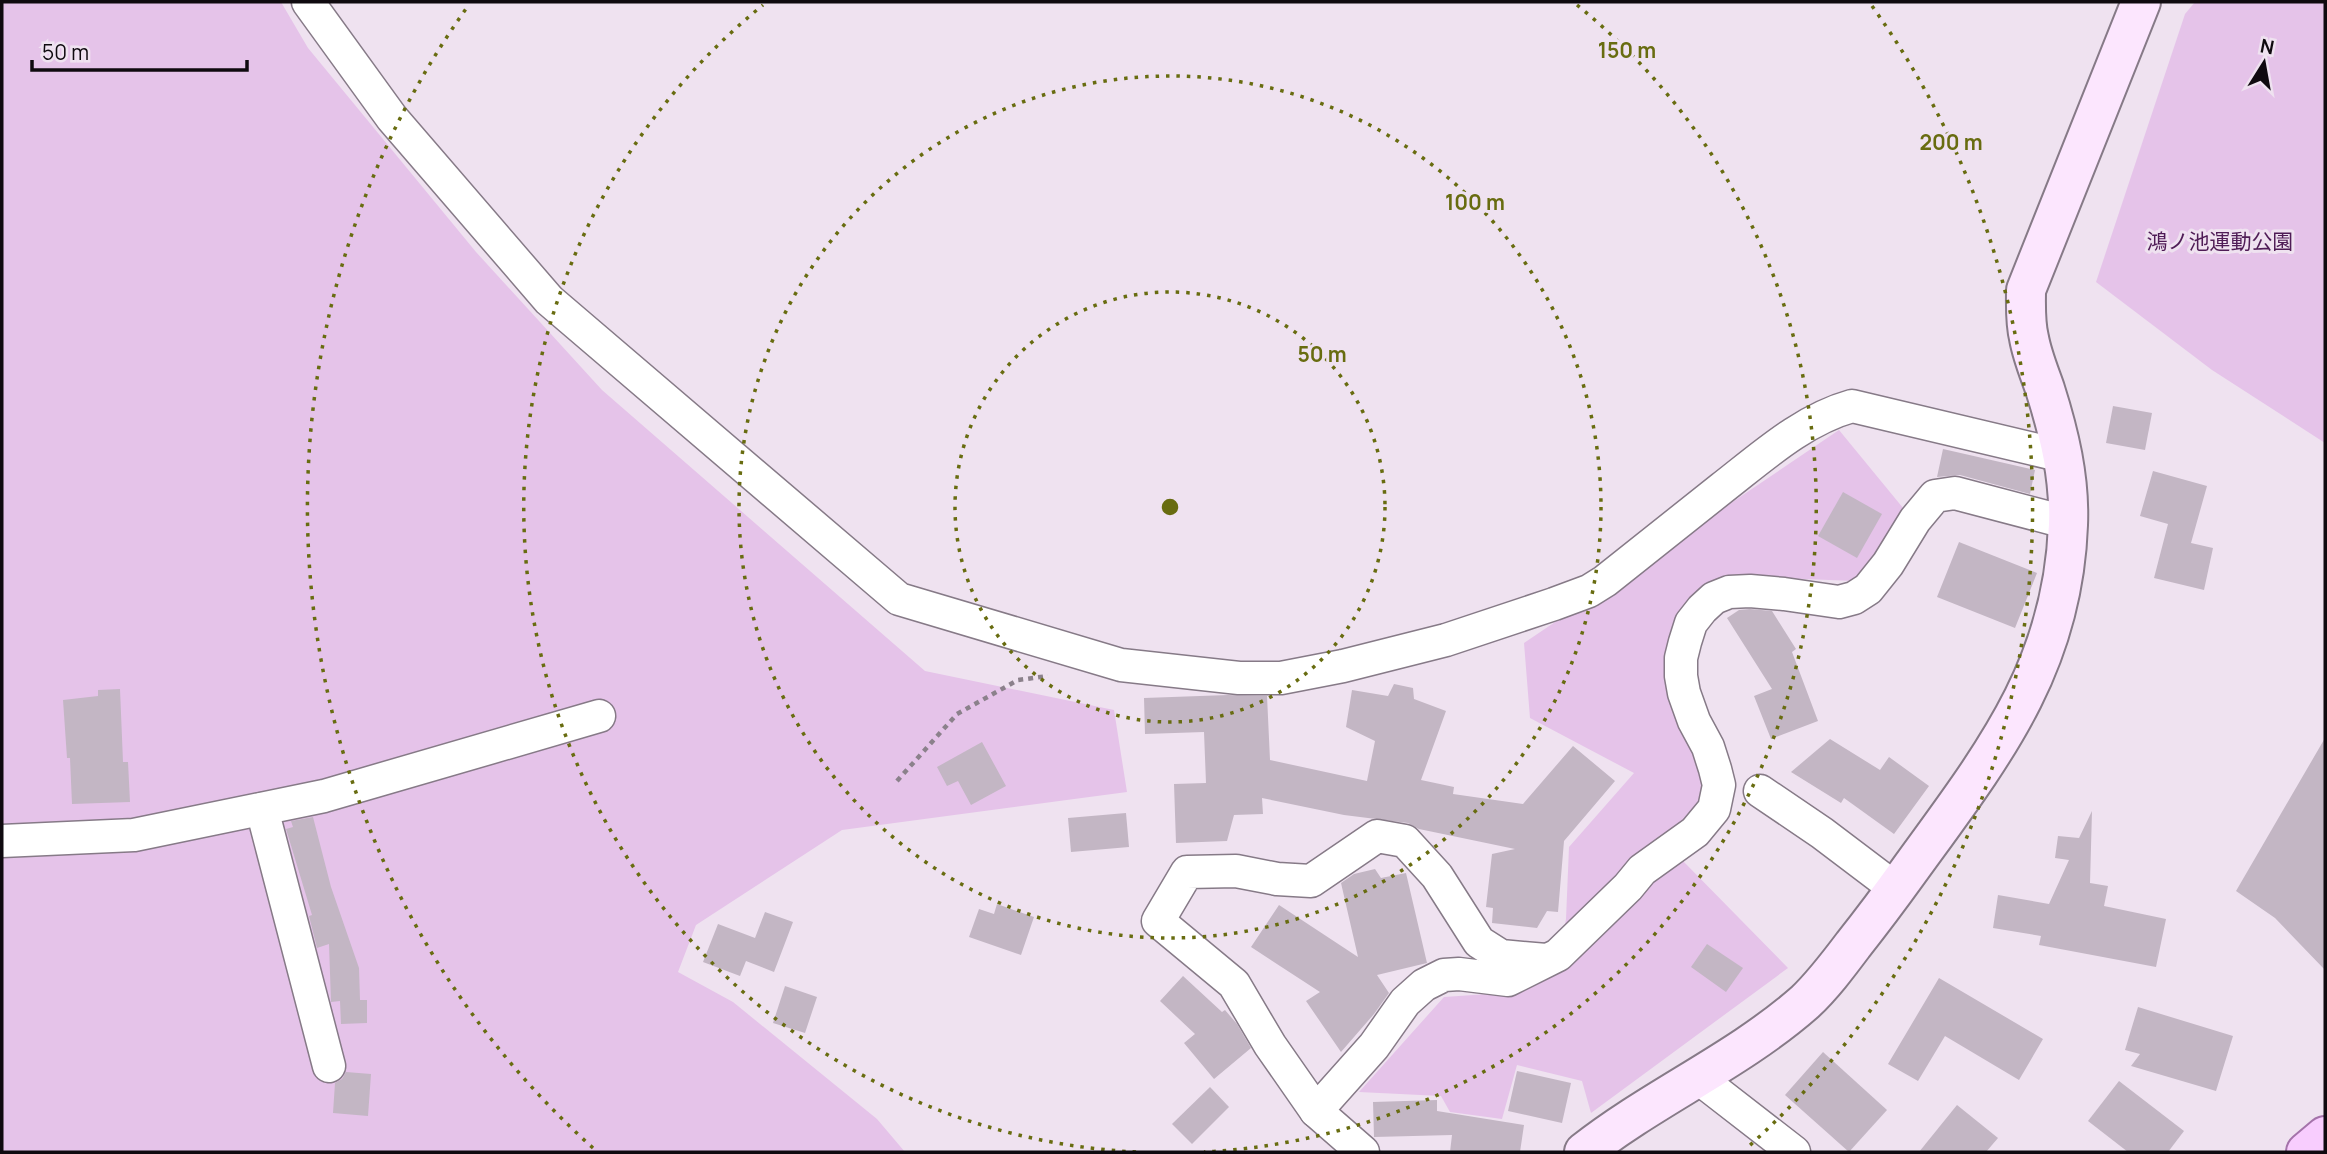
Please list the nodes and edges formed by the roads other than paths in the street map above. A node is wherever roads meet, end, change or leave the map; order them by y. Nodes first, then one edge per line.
1 (308, 2) edge
2 (2141, 2) edge
3 (2063, 456) junction
4 (2069, 523) junction
5 (599, 716) dead end
6 (1760, 791) dead end
7 (262, 809) junction
8 (2, 841) edge
9 (1896, 889) junction
10 (1546, 960) junction
11 (329, 1066) dead end
12 (1696, 1076) junction
13 (1316, 1111) junction
14 (2325, 1136) edge
15 (1363, 1152) edge
16 (1584, 1152) edge
17 (1794, 1152) edge
18 (2306, 1152) edge

1 - 3 street
2 - 3 street
3 - 4 street
4 - 9 street
4 - 10 street
5 - 7 street
6 - 9 street
7 - 8 street
7 - 11 street
9 - 12 street
10 - 13 street
10 - 13 street
12 - 16 street
12 - 17 street
13 - 15 street
14 - 18 main road

